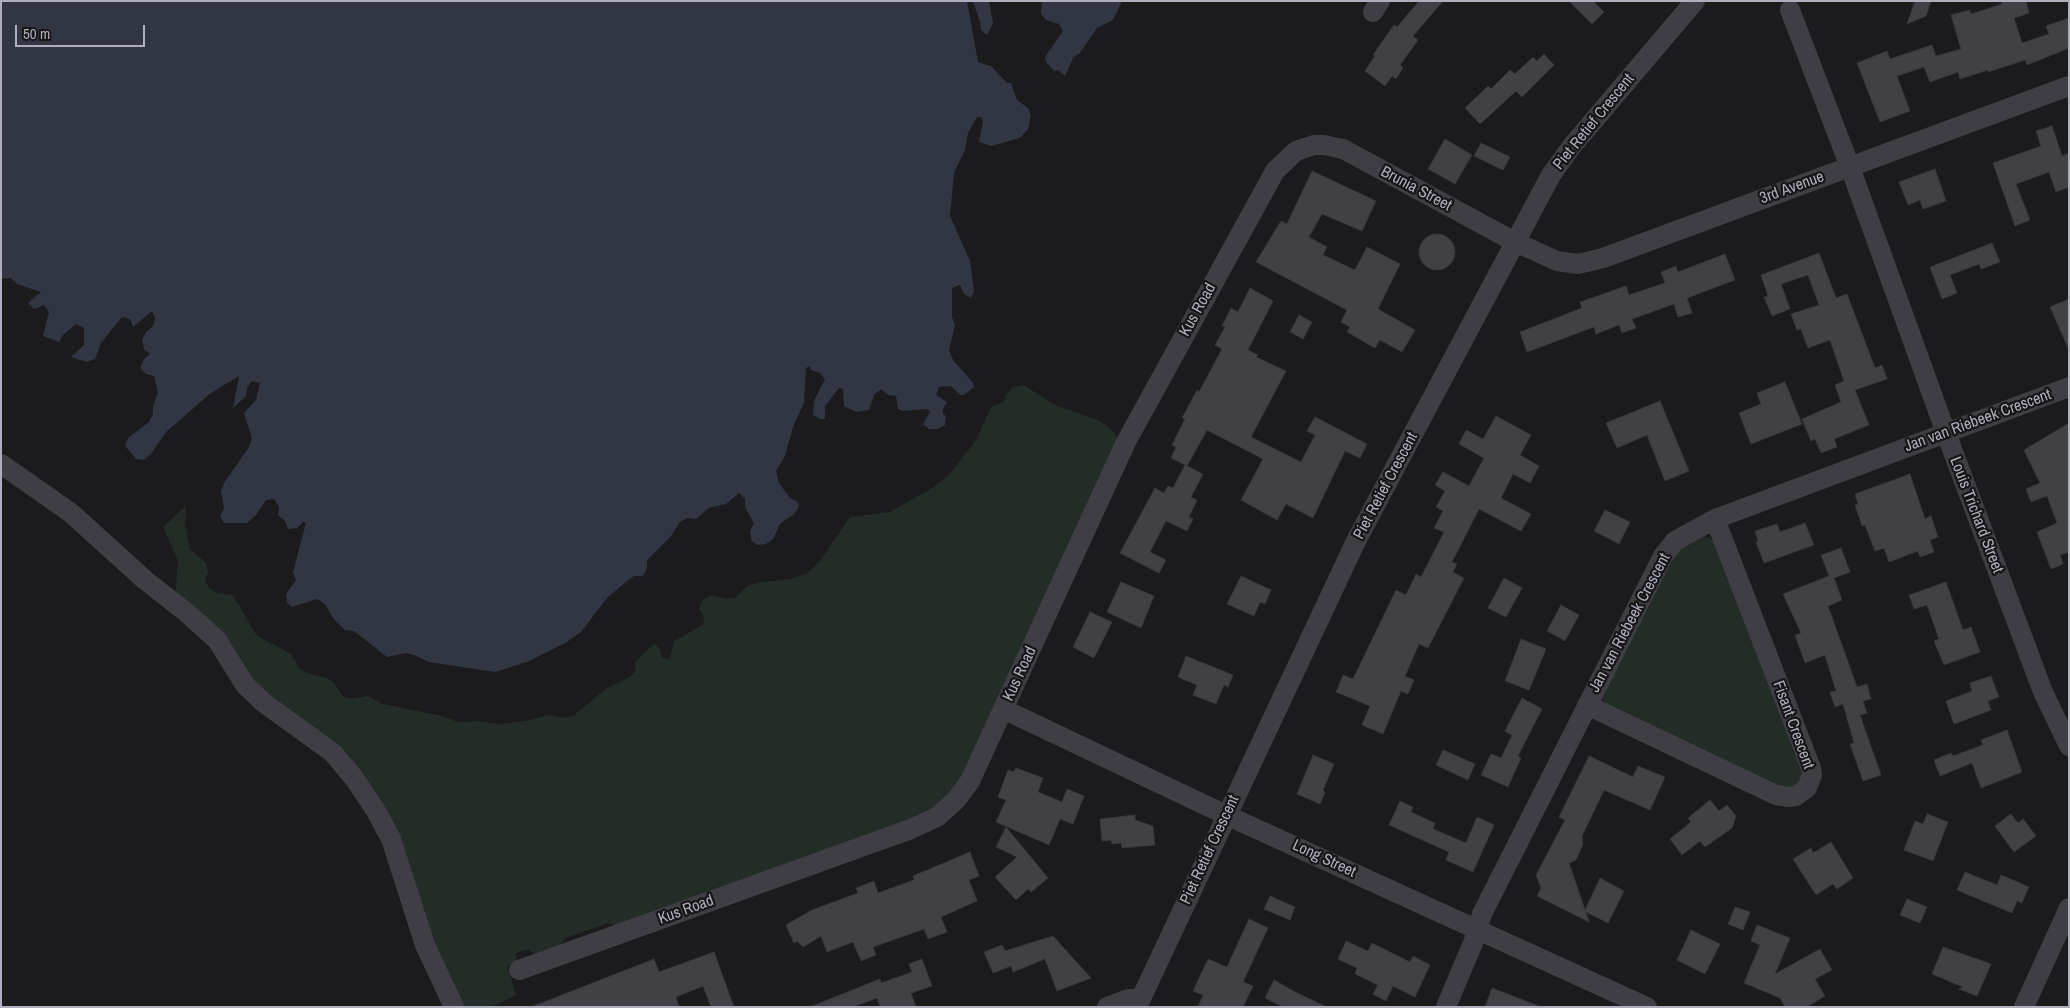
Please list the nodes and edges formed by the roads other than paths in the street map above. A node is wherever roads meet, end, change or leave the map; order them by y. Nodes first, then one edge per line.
1 (1695, 1) edge
2 (1790, 10) dead end
3 (2069, 86) edge
4 (1314, 145) joint
5 (1850, 167) junction
6 (1515, 242) junction
7 (2069, 387) edge
8 (1946, 433) junction
9 (1, 464) edge
10 (1715, 519) junction
11 (1587, 705) junction
12 (1003, 710) junction
13 (2069, 746) edge
14 (1226, 814) junction
15 (2069, 908) edge
16 (1477, 929) junction
17 (519, 970) dead end
18 (1138, 1003) edge
19 (2025, 1006) edge
20 (454, 1007) edge
21 (1107, 1007) edge
22 (1446, 1007) edge
23 (1647, 1007) edge

1 - 6 street, Piet Retief Crescent
2 - 5 street, Louis Trichard Street
3 - 5 street, 3rd Avenue
4 - 6 street, Brunia Street
4 - 12 street, Kus Road
5 - 6 street, 3rd Avenue
5 - 8 street, Louis Trichard Street
6 - 14 street, Piet Retief Crescent
7 - 8 street, Jan van Riebeek Crescent
8 - 10 street, Jan van Riebeek Crescent
8 - 13 street, Louis Trichard Street
9 - 20 street
10 - 11 street, Jan van Riebeek Crescent
10 - 11 street, Fisant Crescent
11 - 16 street, Jan van Riebeek Crescent
12 - 14 street, Long Street
12 - 17 street, Kus Road
14 - 16 street, Long Street
14 - 18 street, Piet Retief Crescent
15 - 19 street
16 - 22 street, Jan van Riebeek Crescent
16 - 23 street, Long Street
18 - 21 street

